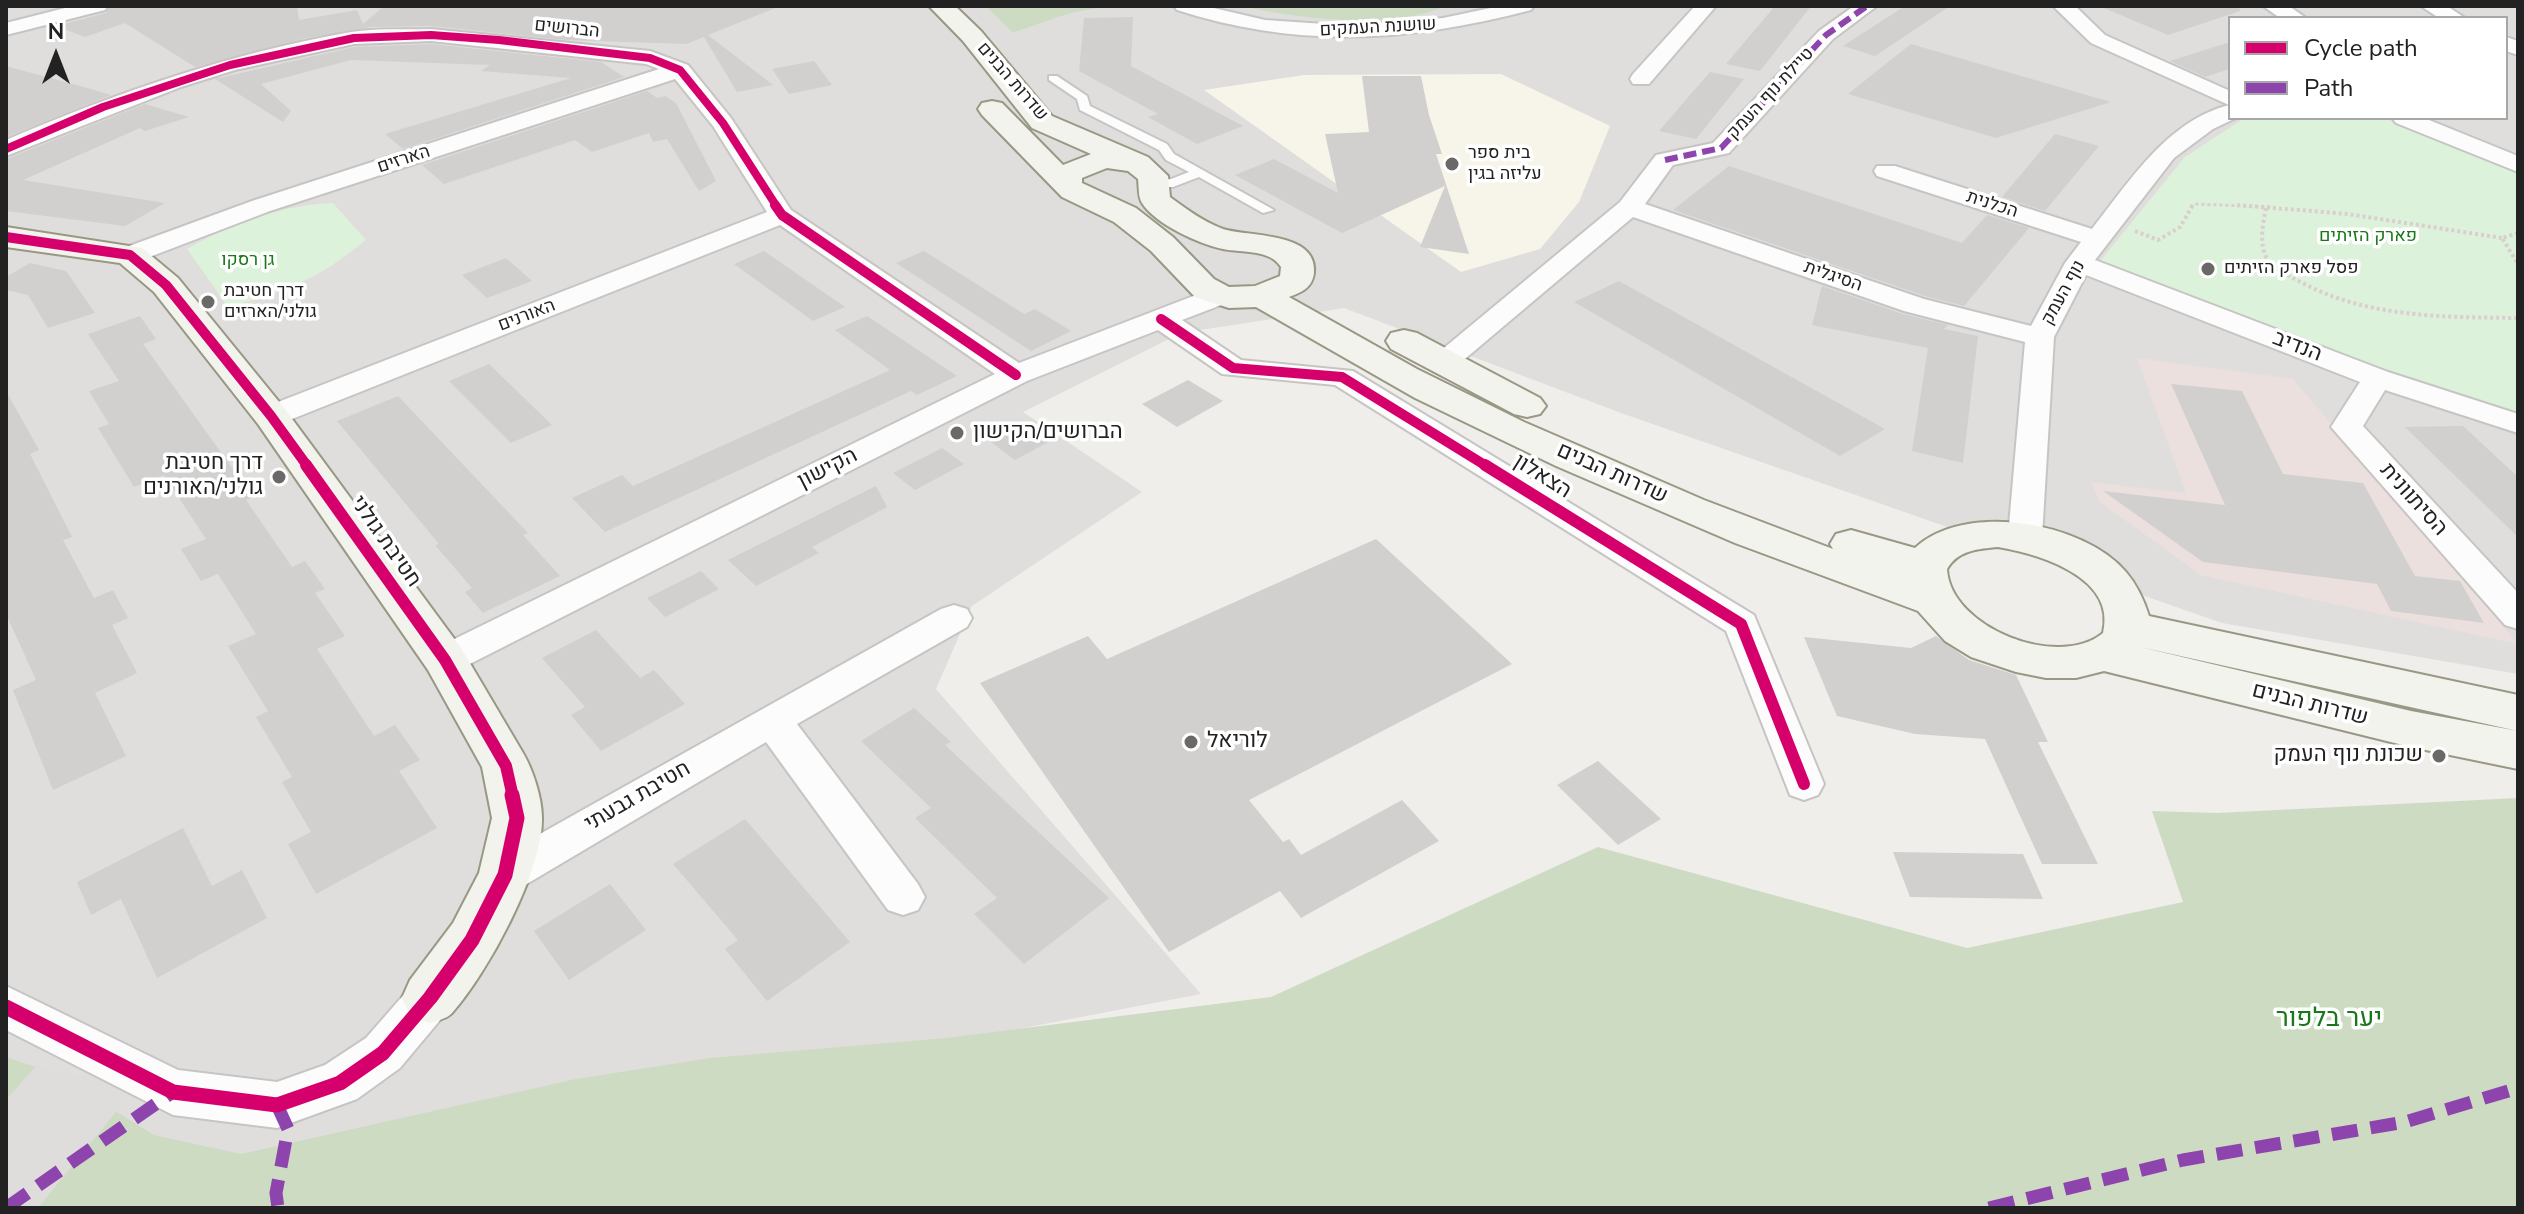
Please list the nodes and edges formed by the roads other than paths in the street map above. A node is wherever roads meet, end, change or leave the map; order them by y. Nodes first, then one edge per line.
1 (98, 6) edge
2 (1184, 6) edge
3 (1524, 6) edge
4 (1706, 6) edge
5 (1867, 6) edge
6 (2063, 6) edge
7 (2273, 6) edge
8 (2431, 6) edge
9 (929, 10) edge
10 (2292, 16) edge
11 (2451, 16) edge
12 (6, 29) edge
13 (945, 47) dead end
14 (680, 70) junction
15 (1053, 78) dead end
16 (1641, 79) dead end
17 (973, 84) dead end
18 (2228, 98) edge
19 (2228, 113) edge
20 (2409, 120) edge
21 (6, 149) edge
22 (2518, 165) edge
23 (1886, 171) dead end
24 (1199, 173) junction
25 (1145, 174) junction
26 (1066, 185) junction
27 (1629, 207) junction
28 (1268, 210) dead end
29 (782, 215) junction
30 (2104, 230) junction
31 (6, 237) edge
32 (130, 255) junction
33 (2079, 263) junction
34 (1279, 288) junction
35 (1219, 296) junction
36 (1161, 319) junction
37 (2040, 337) junction
38 (1352, 346) junction
39 (1443, 363) junction
40 (1260, 370) junction
41 (1016, 375) junction
42 (2377, 378) junction
43 (271, 416) junction
44 (2518, 424) edge
45 (2025, 537) junction
46 (1930, 582) junction
47 (2518, 616) edge
48 (954, 618) dead end
49 (2116, 641) junction
50 (445, 660) junction
51 (2518, 713) edge
52 (772, 720) junction
53 (2518, 750) edge
54 (1804, 784) dead end
55 (505, 875) junction
56 (903, 897) dead end
57 (430, 998) joint
58 (6, 1007) edge

1 - 12 street
2 - 3 street, שושנת העמקים
4 - 16 street
5 - 27 street, טיילת נוף העמק
6 - 18 street
7 - 10 street
8 - 11 street
9 - 13 main road, שדרות הבנים
9 - 25 main road, שדרות הבנים
14 - 21 street, הברושים
14 - 29 street
14 - 32 street, הארזים
15 - 24 lane
17 - 26 main road, שדרות הבנים
19 - 30 street, נוף העמק
20 - 22 street
23 - 30 street, הכלנית
24 - 25 lane
24 - 28 lane
25 - 26 main road
25 - 34 main road
26 - 35 main road, שדרות הבנים
27 - 37 street, הסיגלית
27 - 39 street
29 - 41 street
29 - 43 street, האורנים
30 - 33 street, נוף העמק
31 - 32 main road
32 - 43 main road, חטיבת גולני
33 - 37 street, נוף העמק
33 - 42 street, הנדיב
34 - 35 main road
34 - 38 main road, שדרות הבנים
34 - 39 main road, שדרות הבנים
35 - 36 street, הקישון
36 - 40 street, הצאלון
36 - 41 street, הקישון
37 - 45 street, נוף העמק
38 - 40 street
38 - 46 main road, שדרות הבנים
39 - 46 main road, שדרות הבנים
40 - 54 street, הצאלון
41 - 50 street, הקישון
42 - 44 street, הנדיב
42 - 47 street, הסיתוונית
43 - 50 main road, חטיבת גולני
45 - 46 main road
45 - 49 main road
46 - 49 main road
48 - 52 street, חטיבת גבעתי
49 - 51 main road, שדרות הבנים
49 - 53 main road, שדרות הבנים
50 - 55 main road, חטיבת גולני
52 - 55 street, חטיבת גבעתי
52 - 56 street
55 - 57 main road, חטיבת גולני
57 - 58 street

